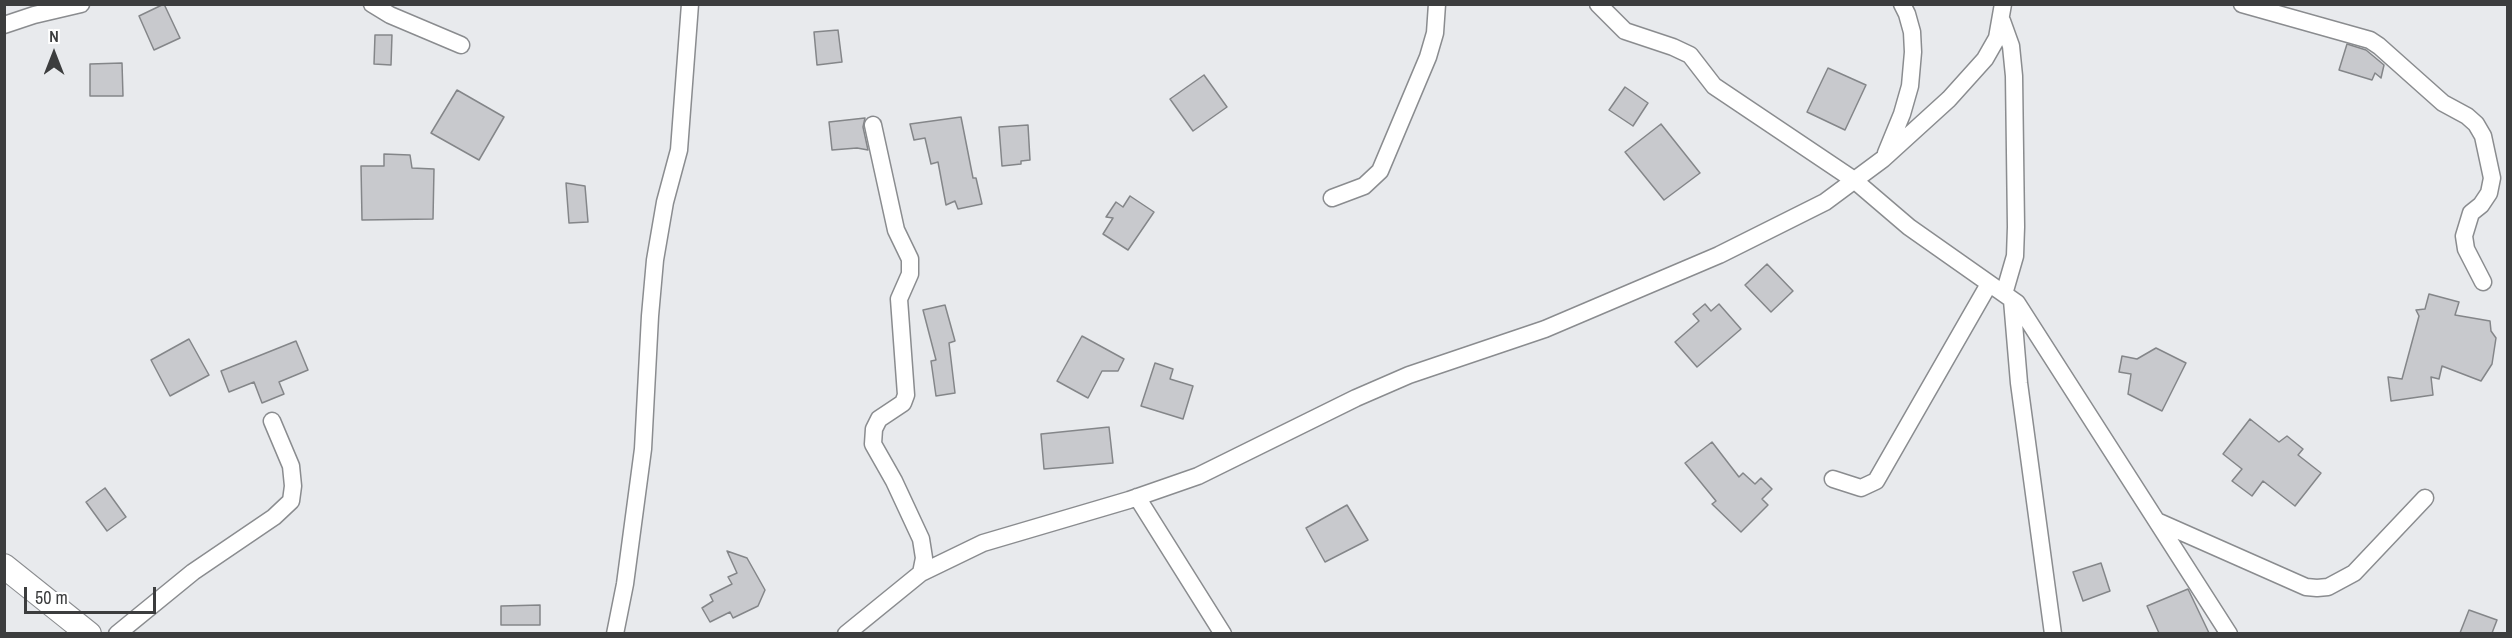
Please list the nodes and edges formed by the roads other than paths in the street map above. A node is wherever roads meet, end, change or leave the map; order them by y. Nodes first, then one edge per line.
1 (81, 4) edge
2 (372, 4) edge
3 (690, 4) edge
4 (1437, 4) edge
5 (1598, 4) edge
6 (1902, 4) edge
7 (2242, 4) edge
8 (2002, 13) edge
9 (4, 25) edge
10 (461, 45) dead end
11 (873, 125) dead end
12 (1883, 159) junction
13 (1854, 180) junction
14 (1332, 198) dead end
15 (2483, 282) dead end
16 (1989, 284) junction
17 (2008, 297) junction
18 (272, 421) dead end
19 (1833, 479) dead end
20 (1137, 497) junction
21 (2425, 498) dead end
22 (2159, 522) junction
23 (4, 567) edge
24 (921, 573) junction
25 (89, 633) edge
26 (117, 633) edge
27 (615, 633) edge
28 (846, 633) edge
29 (1223, 633) edge
30 (2053, 633) edge
31 (2229, 633) edge

1 - 9 street
2 - 10 street
3 - 27 street
4 - 14 street
5 - 13 street
6 - 12 street
7 - 15 street
8 - 12 street
8 - 17 street
11 - 24 street
12 - 13 street
13 - 16 street
13 - 20 street
16 - 17 street
16 - 19 street
17 - 22 street
17 - 30 street
18 - 26 street
20 - 24 street
20 - 29 street
21 - 22 street
22 - 31 street
23 - 25 main road
24 - 28 street

